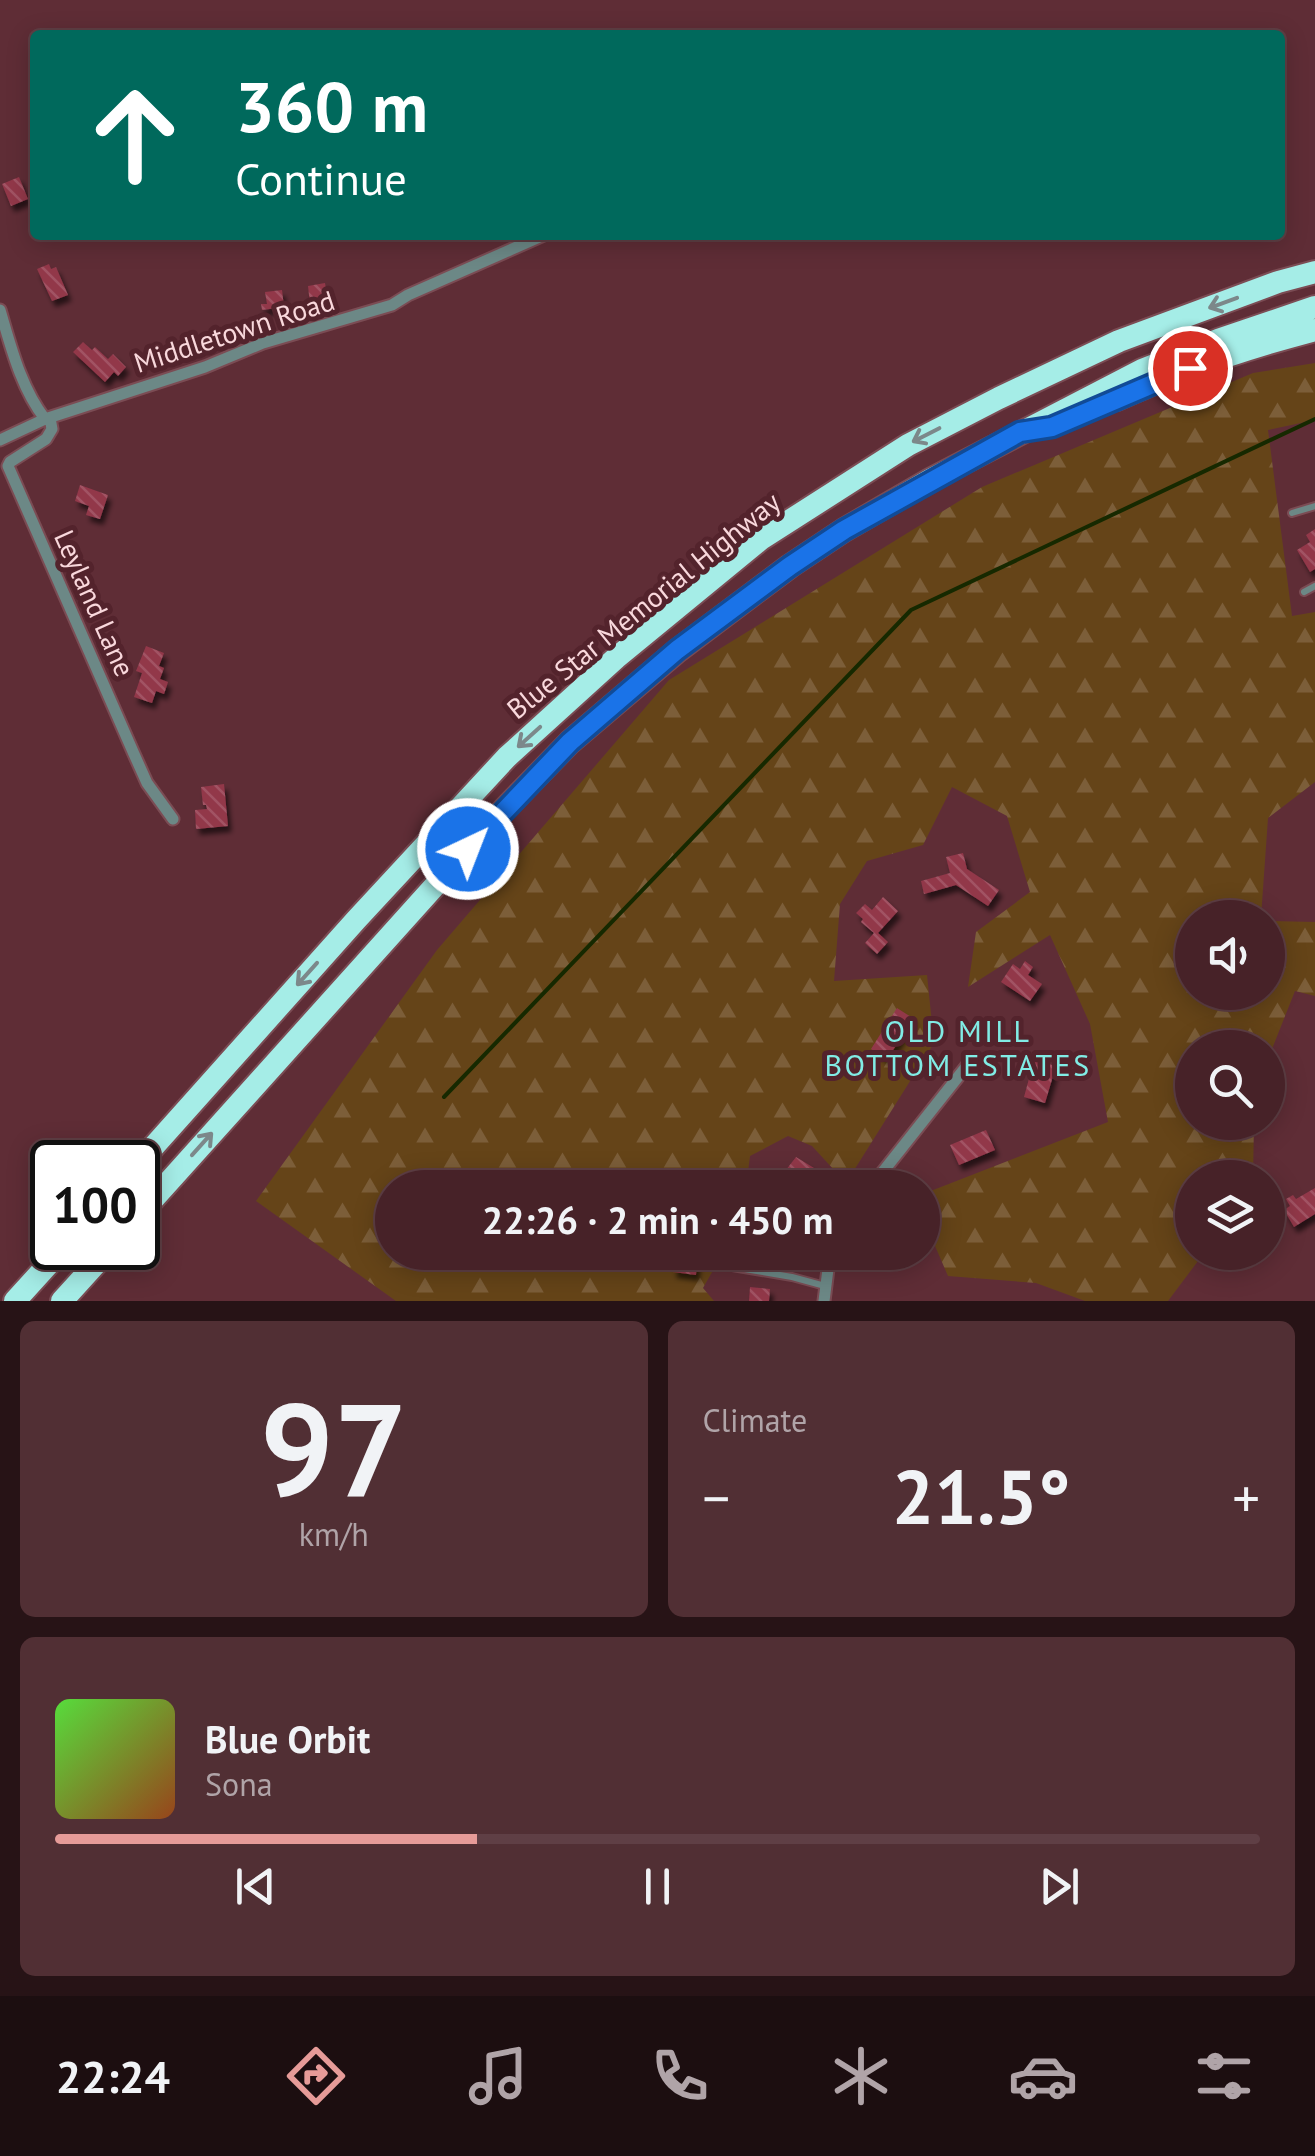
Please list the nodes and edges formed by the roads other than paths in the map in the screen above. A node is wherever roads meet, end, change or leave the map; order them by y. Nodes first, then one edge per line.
1 (533, 240) edge
2 (1315, 272) edge
3 (1315, 307) edge
4 (0, 310) edge
5 (1315, 330) edge
6 (47, 418) junction
7 (1020, 432) junction
8 (0, 440) edge
9 (1315, 506) edge
10 (1292, 513) dead end
11 (1315, 586) edge
12 (1304, 592) dead end
13 (173, 818) dead end
14 (973, 1058) dead end
15 (159, 1140) edge
16 (884, 1170) edge
17 (160, 1192) edge
18 (43, 1270) edge
19 (90, 1270) edge
20 (753, 1270) edge
21 (828, 1270) edge
22 (826, 1286) junction
23 (15, 1301) edge
24 (62, 1301) edge
25 (824, 1301) edge

1 - 6 street, Middletown Road
2 -> 15 highway, Blue Star Memorial Highway
3 - 7 highway, Blue Star Memorial Highway
4 - 6 street
5 - 7 highway
6 - 8 street
6 - 13 street, Leyland Lane
17 -> 7 highway, Blue Star Memorial Highway
9 - 10 lane
11 - 12 lane
14 - 16 street
18 - 23 highway
19 - 24 highway
20 - 22 lane
21 - 22 street
22 - 25 street

